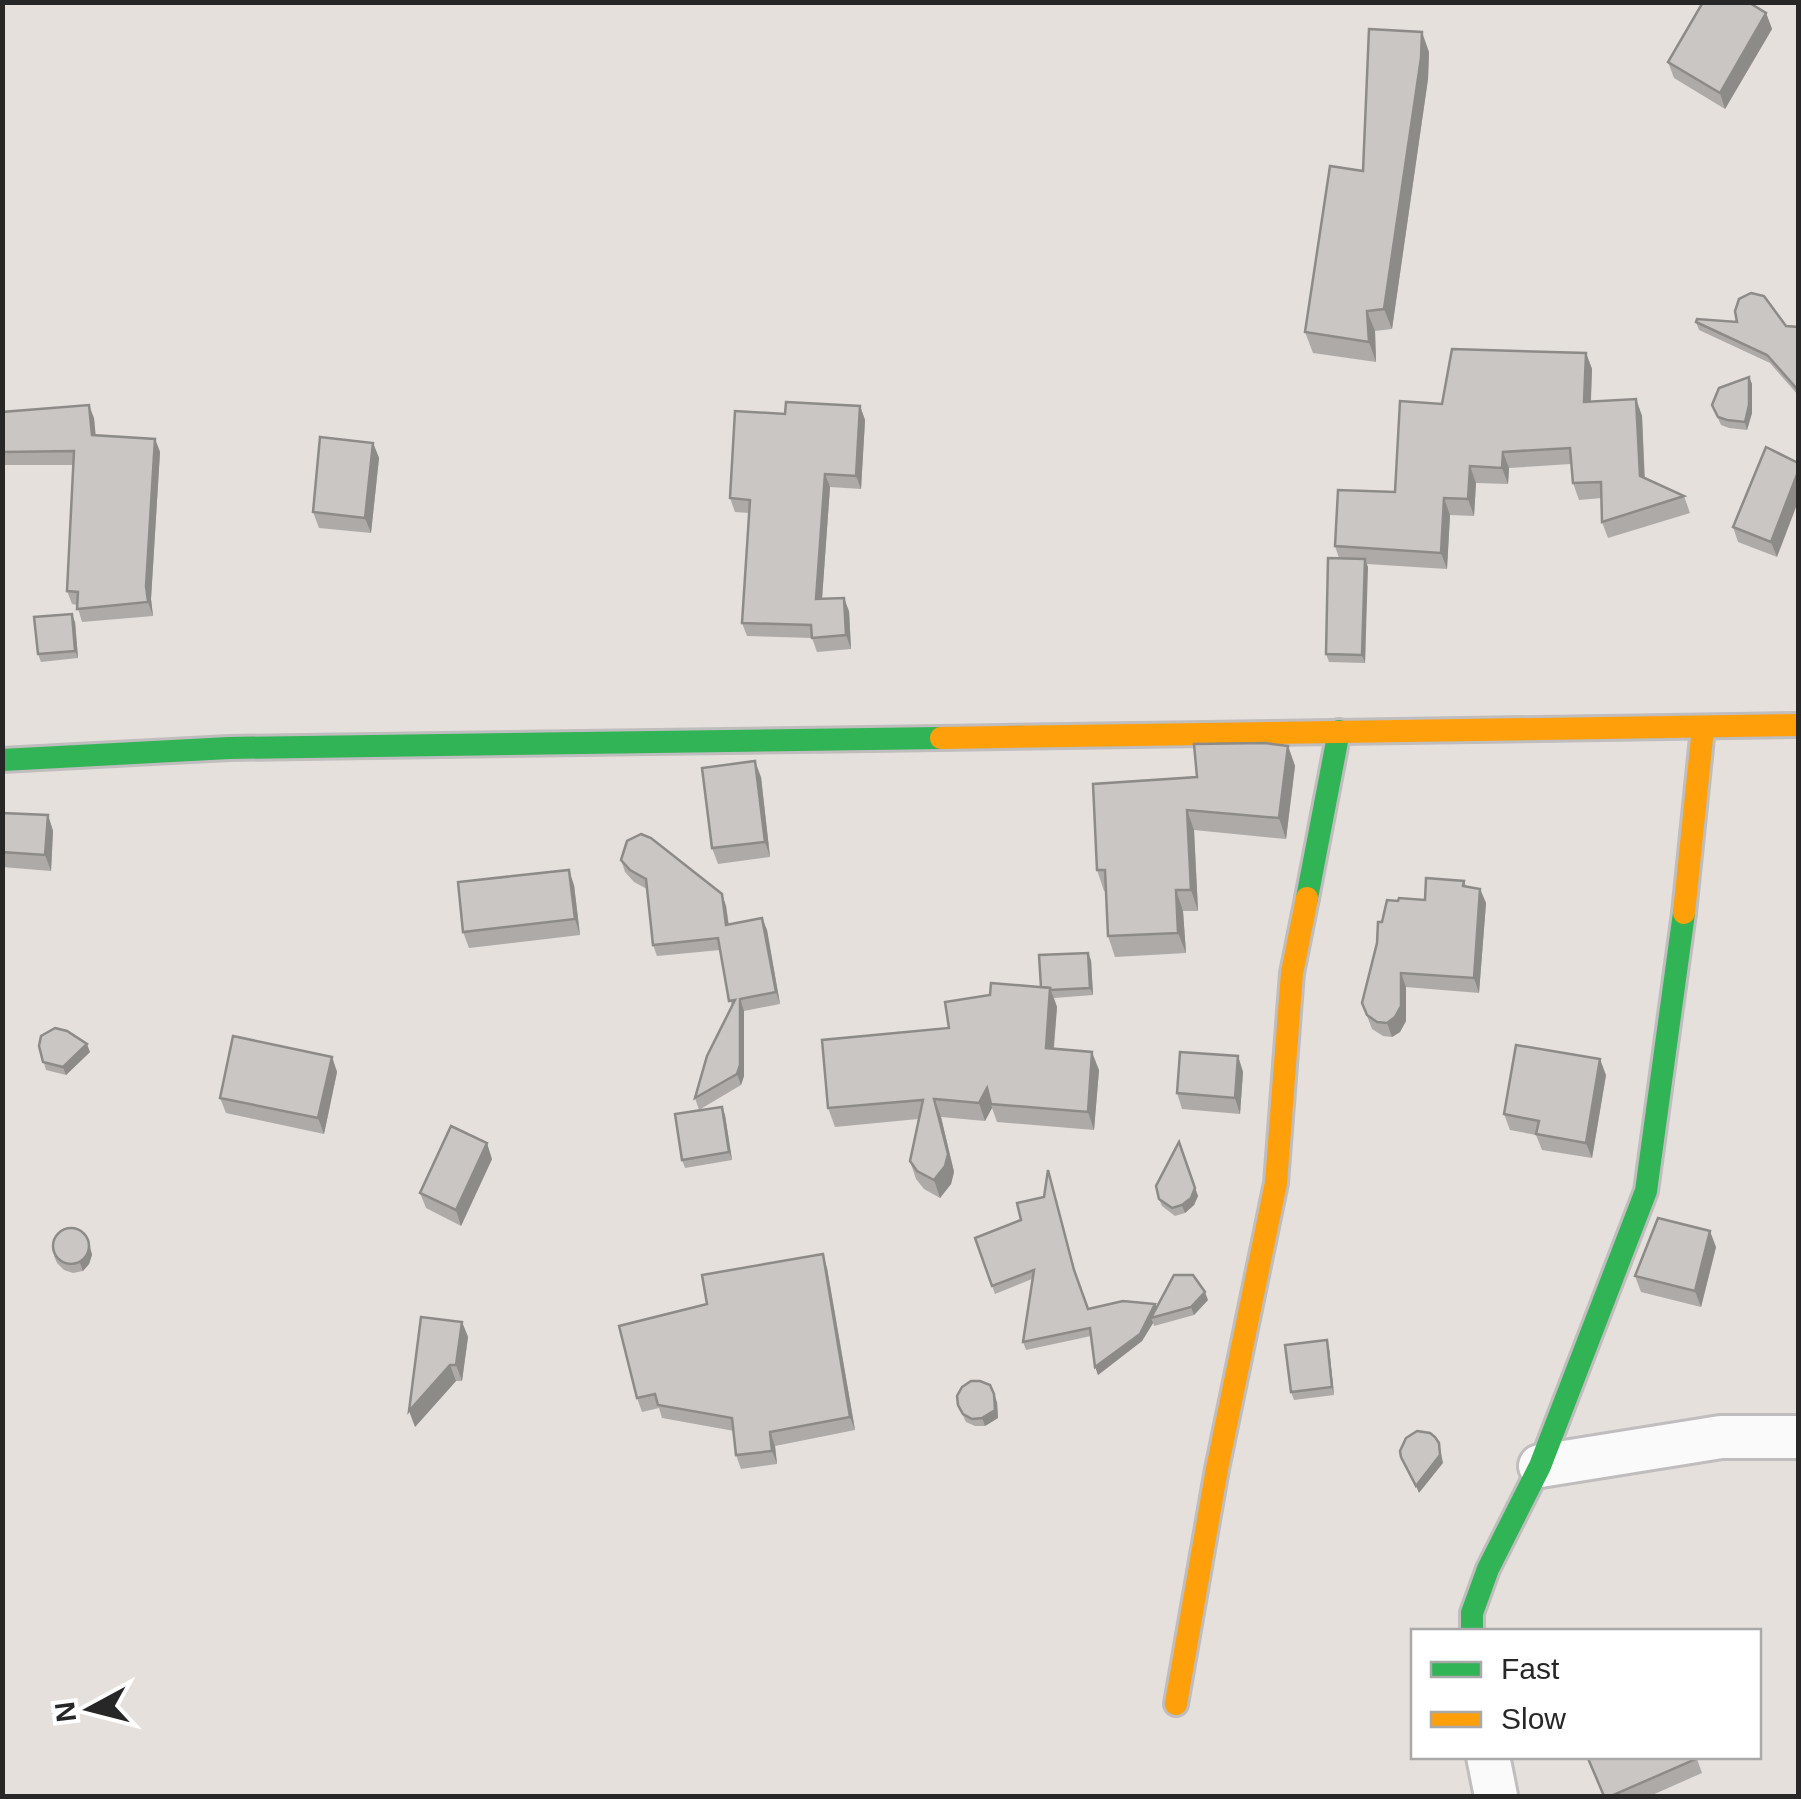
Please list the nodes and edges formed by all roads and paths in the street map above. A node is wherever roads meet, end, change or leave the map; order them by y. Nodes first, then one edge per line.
1 (1798, 726) edge
2 (1703, 728) junction
3 (1339, 731) junction
4 (2, 760) edge
5 (1798, 1437) edge
6 (1540, 1466) junction
7 (1472, 1629) edge
8 (1176, 1704) dead end
9 (1489, 1759) edge
10 (1496, 1796) edge

1 - 2 street
2 - 3 street
2 - 6 street
3 - 4 street
3 - 8 street
5 - 6 street
6 - 7 street
9 - 10 street

